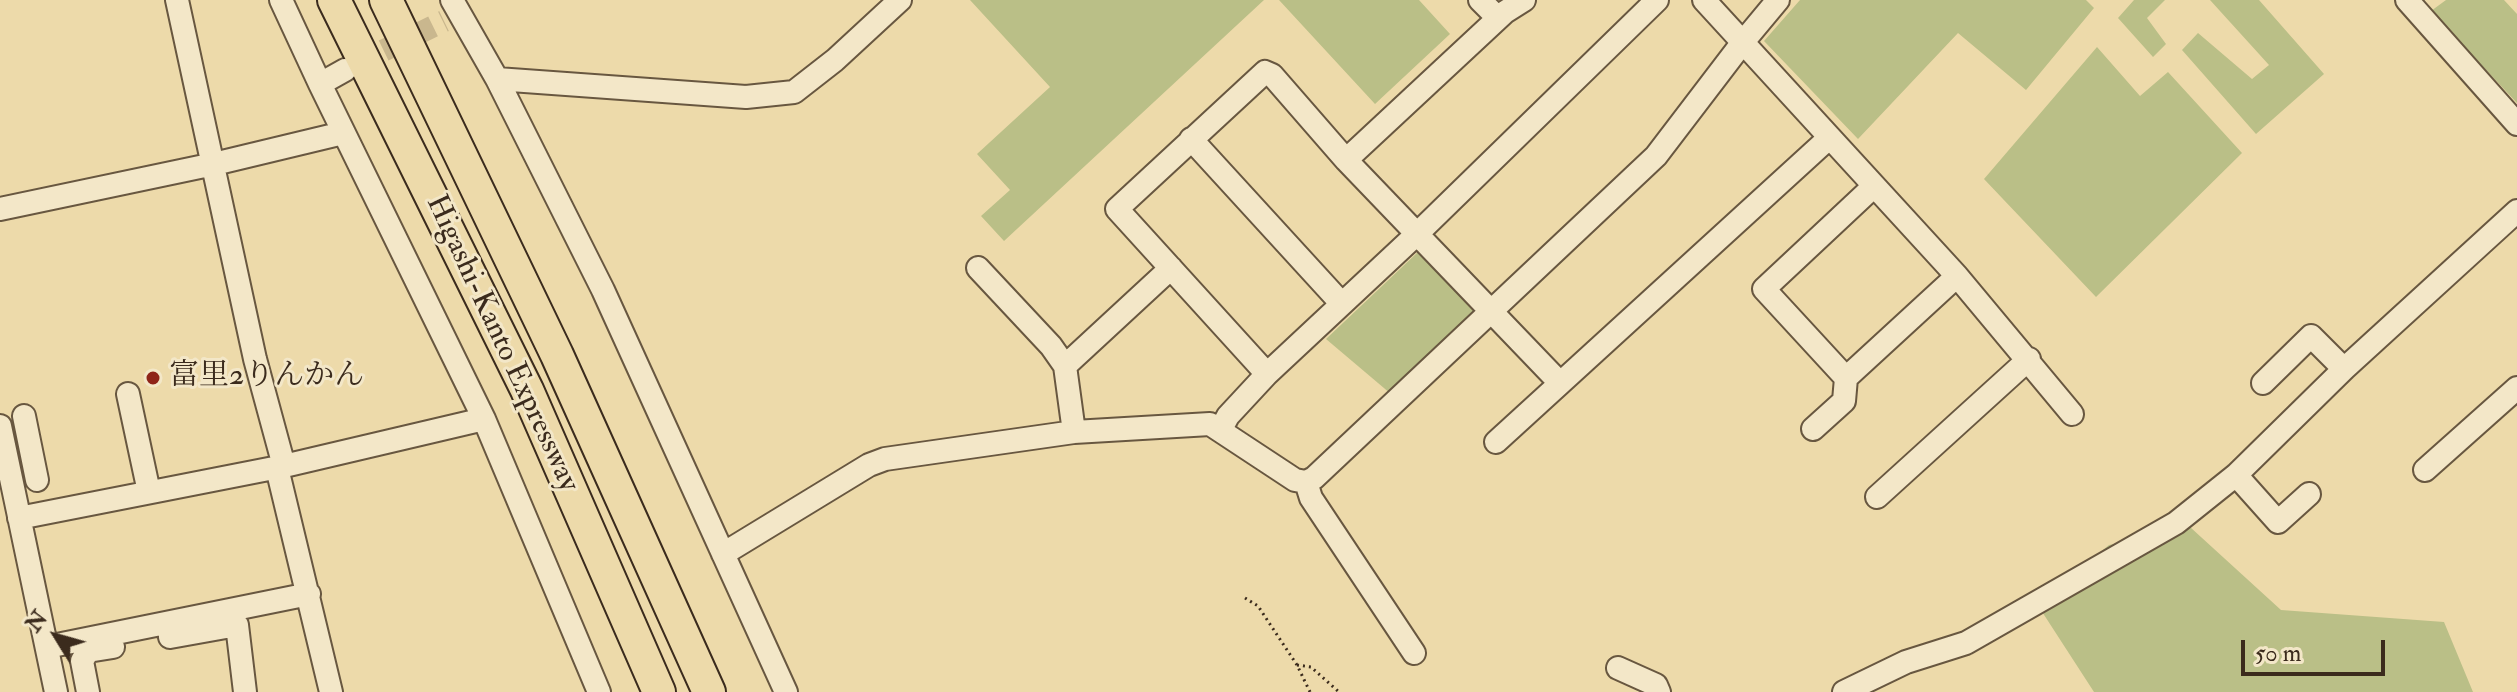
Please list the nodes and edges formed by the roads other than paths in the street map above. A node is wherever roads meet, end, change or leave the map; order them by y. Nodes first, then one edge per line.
1 (177, 0) edge
2 (281, 0) edge
3 (334, 0) edge
4 (386, 0) edge
5 (900, 0) edge
6 (1480, 0) edge
7 (1524, 0) edge
8 (1657, 0) edge
9 (1704, 0) edge
10 (1778, 0) edge
11 (2407, 0) edge
12 (452, 12) edge
13 (1498, 18) junction
14 (1743, 42) junction
15 (345, 70) tunnel mouth
16 (497, 79) junction
17 (320, 84) junction
18 (2517, 124) edge
19 (343, 133) junction
20 (1829, 138) junction
21 (1191, 139) junction
22 (1346, 160) junction
23 (214, 164) junction
24 (1873, 187) junction
25 (0, 209) edge
26 (2517, 211) edge
27 (1418, 233) junction
28 (978, 268) dead end
29 (1171, 268) junction
30 (1957, 276) junction
31 (1342, 304) junction
32 (1491, 309) junction
33 (2029, 359) junction
34 (1065, 366) junction
35 (2344, 369) junction
36 (1267, 374) junction
37 (1846, 378) junction
38 (1560, 383) junction
39 (2263, 383) dead end
40 (2517, 388) edge
41 (128, 394) dead end
42 (2072, 414) dead end
43 (24, 416) dead end
44 (484, 419) junction
45 (0, 426) edge
46 (1221, 429) junction
47 (1813, 429) dead end
48 (1074, 432) junction
49 (1496, 442) dead end
50 (280, 467) junction
51 (2425, 470) dead end
52 (2236, 475) junction
53 (37, 480) dead end
54 (1306, 482) junction
55 (149, 492) junction
56 (2309, 494) dead end
57 (1877, 497) dead end
58 (19, 518) junction
59 (723, 554) junction
60 (309, 594) junction
61 (47, 647) junction
62 (1414, 653) dead end
63 (1618, 668) dead end
64 (703, 678) edge
65 (56, 692) edge
66 (88, 692) edge
67 (245, 692) edge
68 (331, 692) edge
69 (599, 692) edge
70 (659, 692) edge
71 (715, 692) edge
72 (786, 692) edge
73 (1659, 692) edge
74 (1844, 692) edge

1 - 23 street
2 - 17 street
3 - 70 highway, Higashi-Kanto Expressway
4 - 64 highway, Higashi-Kanto Expressway
5 - 16 street
6 - 13 street
7 - 13 street
8 - 27 street
9 - 14 street
10 - 14 street
11 - 18 street
12 - 16 street
13 - 22 street
14 - 20 street
14 - 32 street
15 - 17 street
16 - 59 street
17 - 19 street
19 - 23 street
19 - 44 street
20 - 24 street
20 - 38 street
21 - 22 street
21 - 29 street
21 - 31 street
22 - 27 street
23 - 25 street
23 - 50 street
24 - 30 street
24 - 37 street
26 - 35 street
27 - 31 street
27 - 32 street
28 - 34 street
29 - 34 street
29 - 36 street
30 - 33 street
30 - 37 street
31 - 36 street
32 - 38 street
32 - 54 street
33 - 42 street
33 - 57 street
34 - 48 street
35 - 39 street
35 - 52 street
36 - 46 street
37 - 47 street
38 - 49 street
40 - 51 street
41 - 55 street
43 - 53 street
44 - 50 street
44 - 69 street
45 - 58 street
46 - 48 street
46 - 54 street
48 - 59 street
50 - 55 street
50 - 60 street
52 - 56 street
52 - 74 street
54 - 62 street
55 - 58 street
58 - 61 street
59 - 72 street
60 - 61 street
60 - 68 street
61 - 65 street
63 - 73 street
64 - 71 highway, Higashi-Kanto Expressway
66 - 67 street

